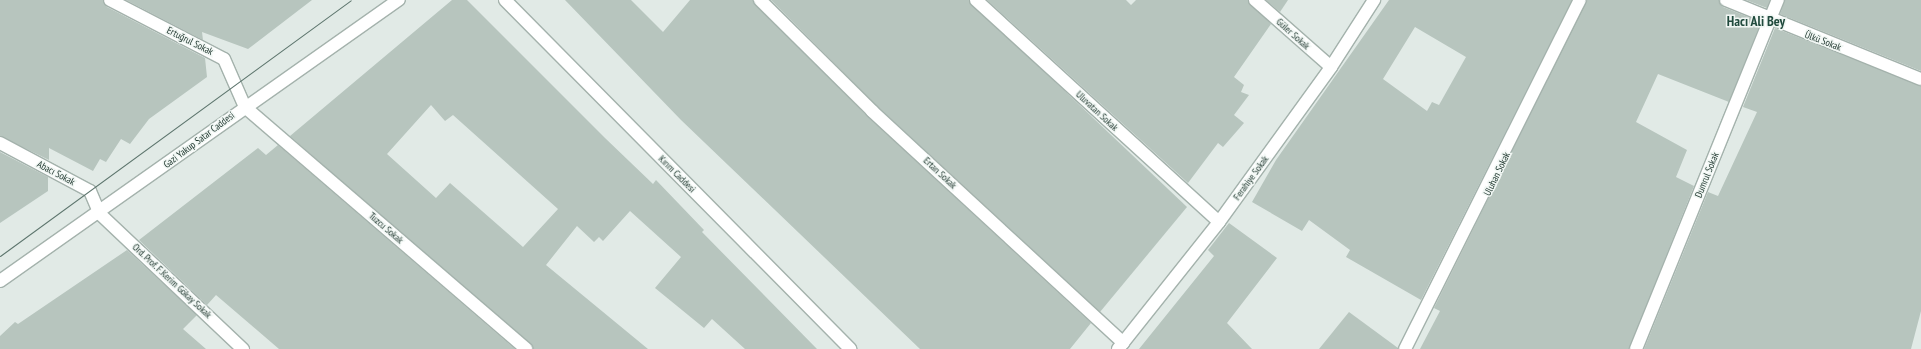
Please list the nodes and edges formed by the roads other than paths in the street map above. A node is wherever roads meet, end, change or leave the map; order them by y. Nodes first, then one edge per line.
1 (110, 0) edge
2 (399, 0) edge
3 (505, 0) edge
4 (760, 0) edge
5 (976, 0) edge
6 (1255, 0) edge
7 (1374, 0) edge
8 (1580, 0) edge
9 (1726, 0) edge
10 (1778, 0) edge
11 (1770, 20) junction
12 (1331, 67) junction
13 (1921, 79) edge
14 (245, 107) junction
15 (0, 143) edge
16 (100, 214) junction
17 (1219, 222) junction
18 (0, 281) edge
19 (1121, 346) edge
20 (243, 349) edge
21 (526, 349) edge
22 (850, 349) edge
23 (1405, 349) edge
24 (1412, 349) edge
25 (1636, 349) edge

1 - 14 street, Ertuğrul Sokak
2 - 14 street, Gazi Yakup Satar Caddesi
3 - 22 street, Kırım Caddesi
4 - 19 street, Ertan Sokak
5 - 17 street, Uluvatan Sokak
6 - 12 street, Güler Sokak
7 - 12 street, Ferahiye Sokak
8 - 23 street
8 - 24 street, Uluhan Sokak
9 - 11 street, Ülkü Sokak
10 - 11 street, Dumrul Sokak
11 - 13 street, Ülkü Sokak
11 - 25 street, Dumrul Sokak
12 - 17 street, Ferahiye Sokak
14 - 16 street, Gazi Yakup Satar Caddesi
14 - 21 street, Tuzcu Sokak
15 - 16 street, Abacı Sokak
16 - 18 street, Gazi Yakup Satar Caddesi
16 - 20 street, Ord. Prof. F.Kerim Gökay Sokak
17 - 19 street, Ferahiye Sokak

